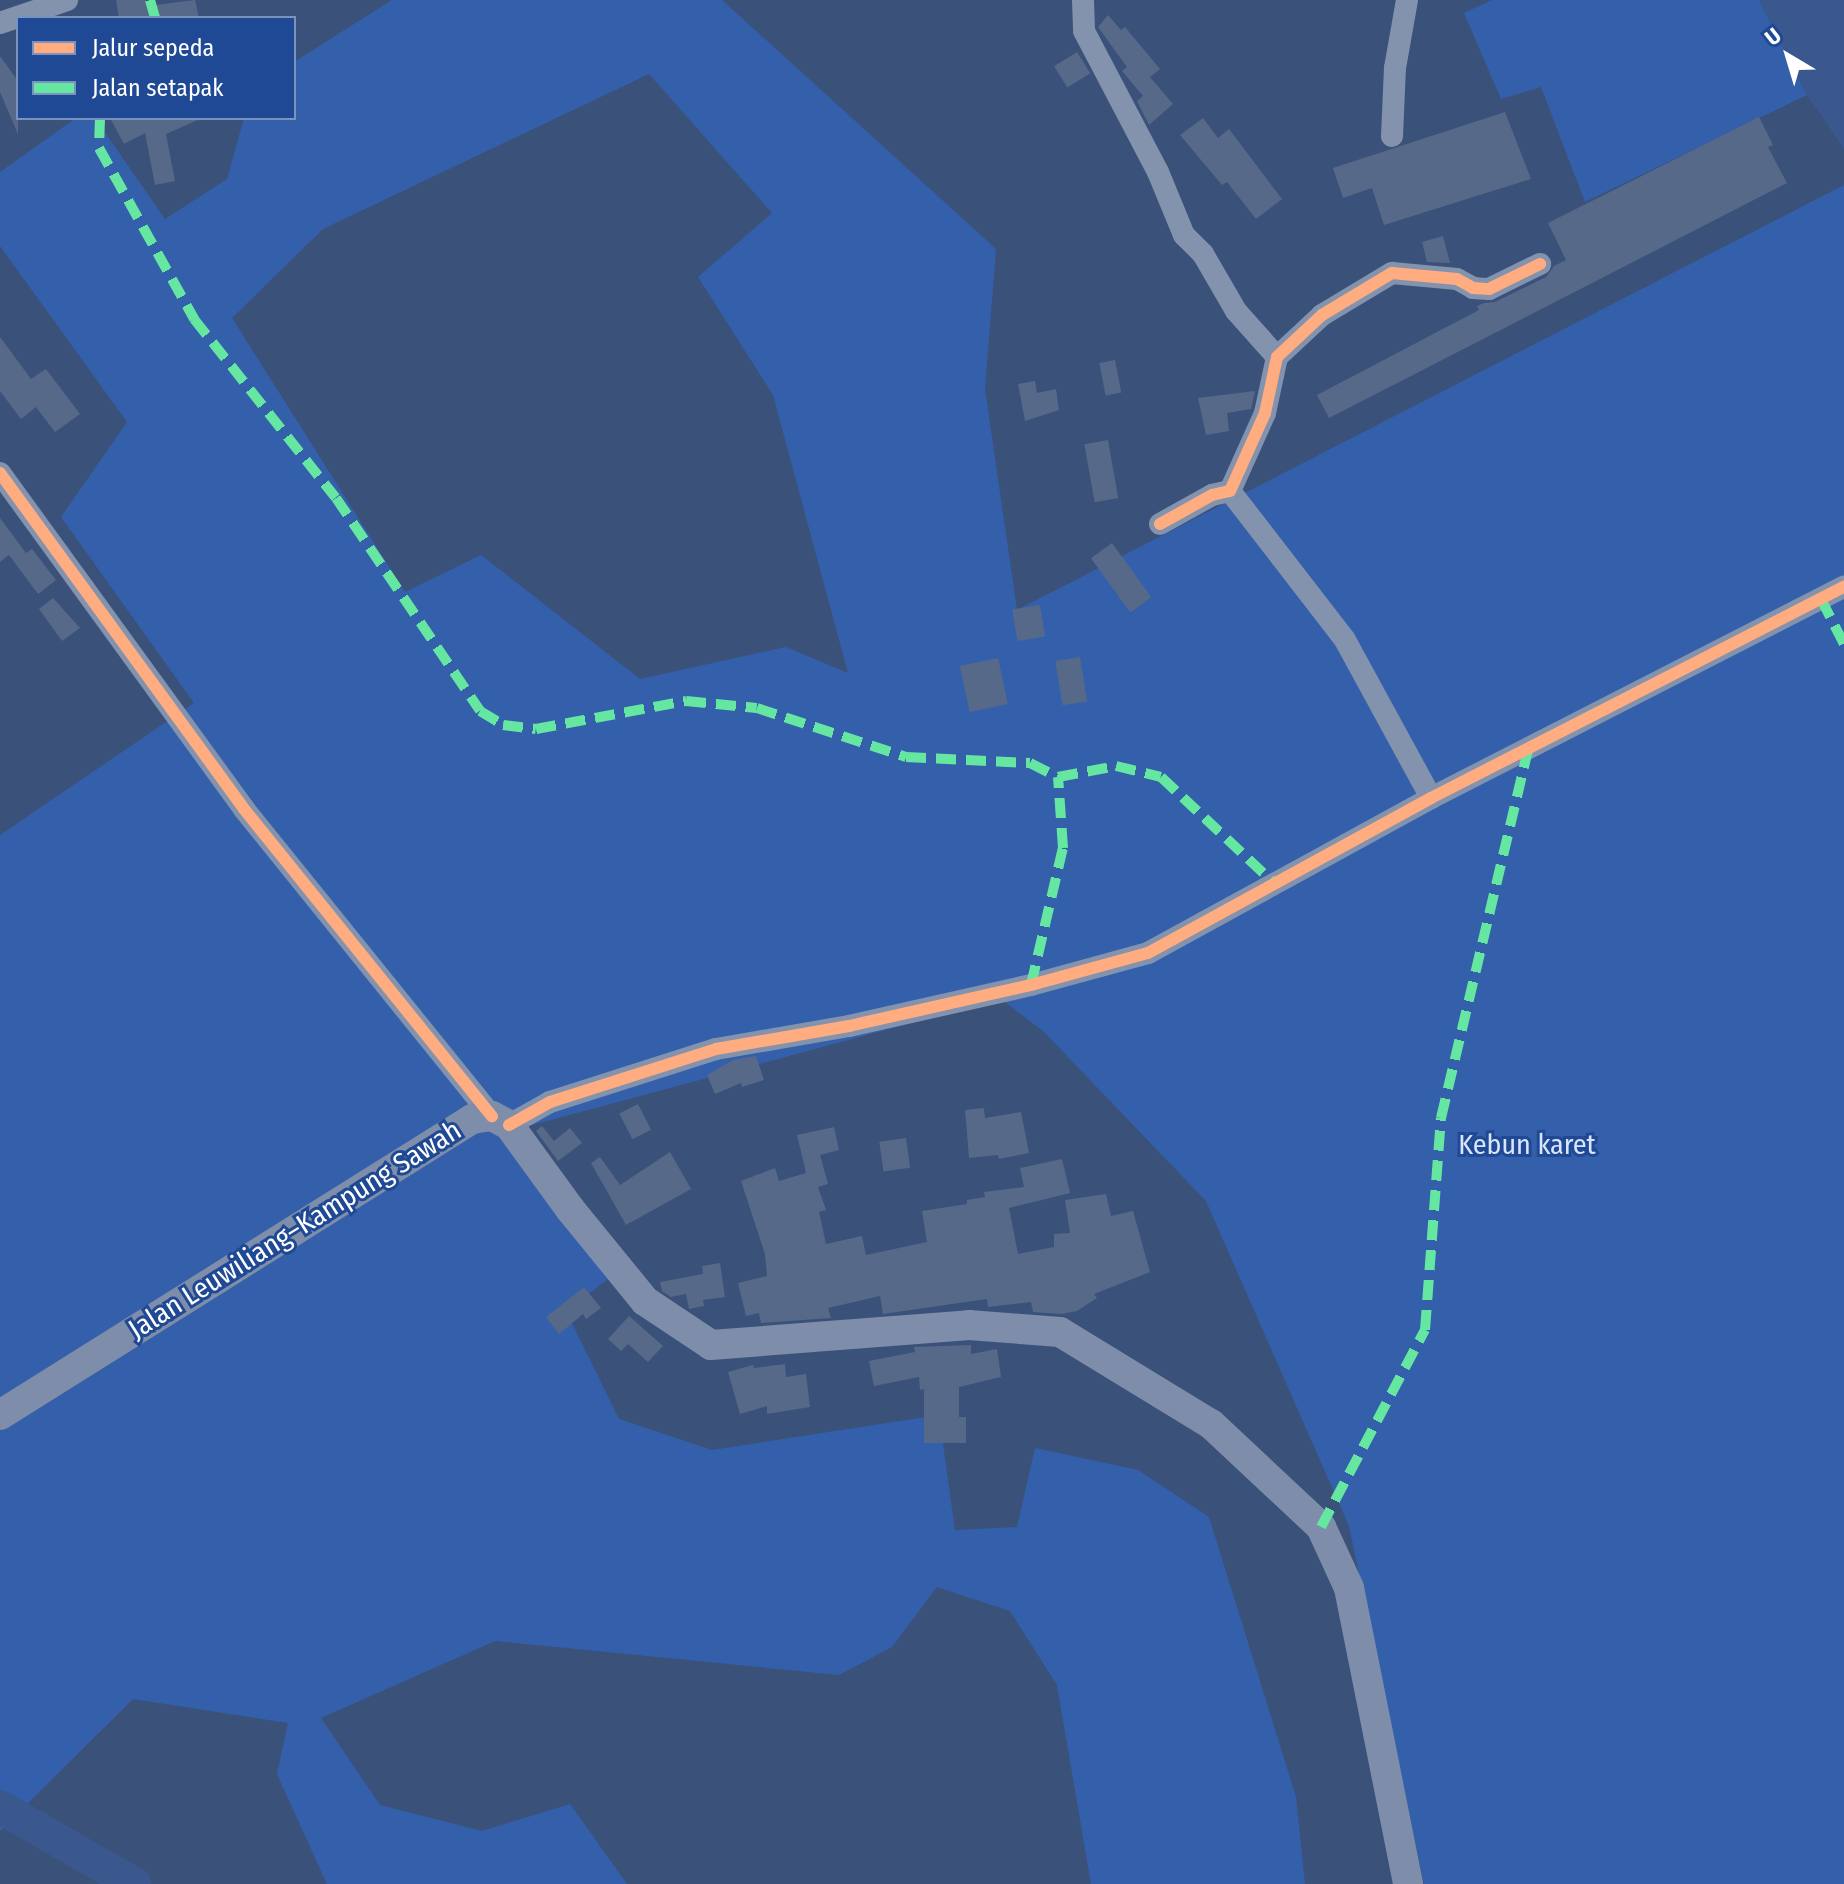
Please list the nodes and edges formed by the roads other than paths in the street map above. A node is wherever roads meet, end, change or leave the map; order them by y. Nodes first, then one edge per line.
1 (67, 0) edge
2 (1083, 0) edge
3 (1407, 0) edge
4 (20, 16) edge
5 (1392, 136) dead end
6 (1540, 264) dead end
7 (1277, 357) junction
8 (0, 473) edge
9 (1230, 491) junction
10 (1160, 524) dead end
11 (1844, 587) edge
12 (1431, 798) junction
13 (500, 1120) junction
14 (0, 1415) edge
15 (1408, 1884) edge

1 - 4 street
2 - 7 street
3 - 5 street
6 - 7 street
7 - 9 street
8 - 13 street
9 - 10 street
9 - 12 street
11 - 12 street
12 - 13 street
13 - 14 main road, Jalan Leuwiliang–Kampung Sawah
13 - 15 main road

